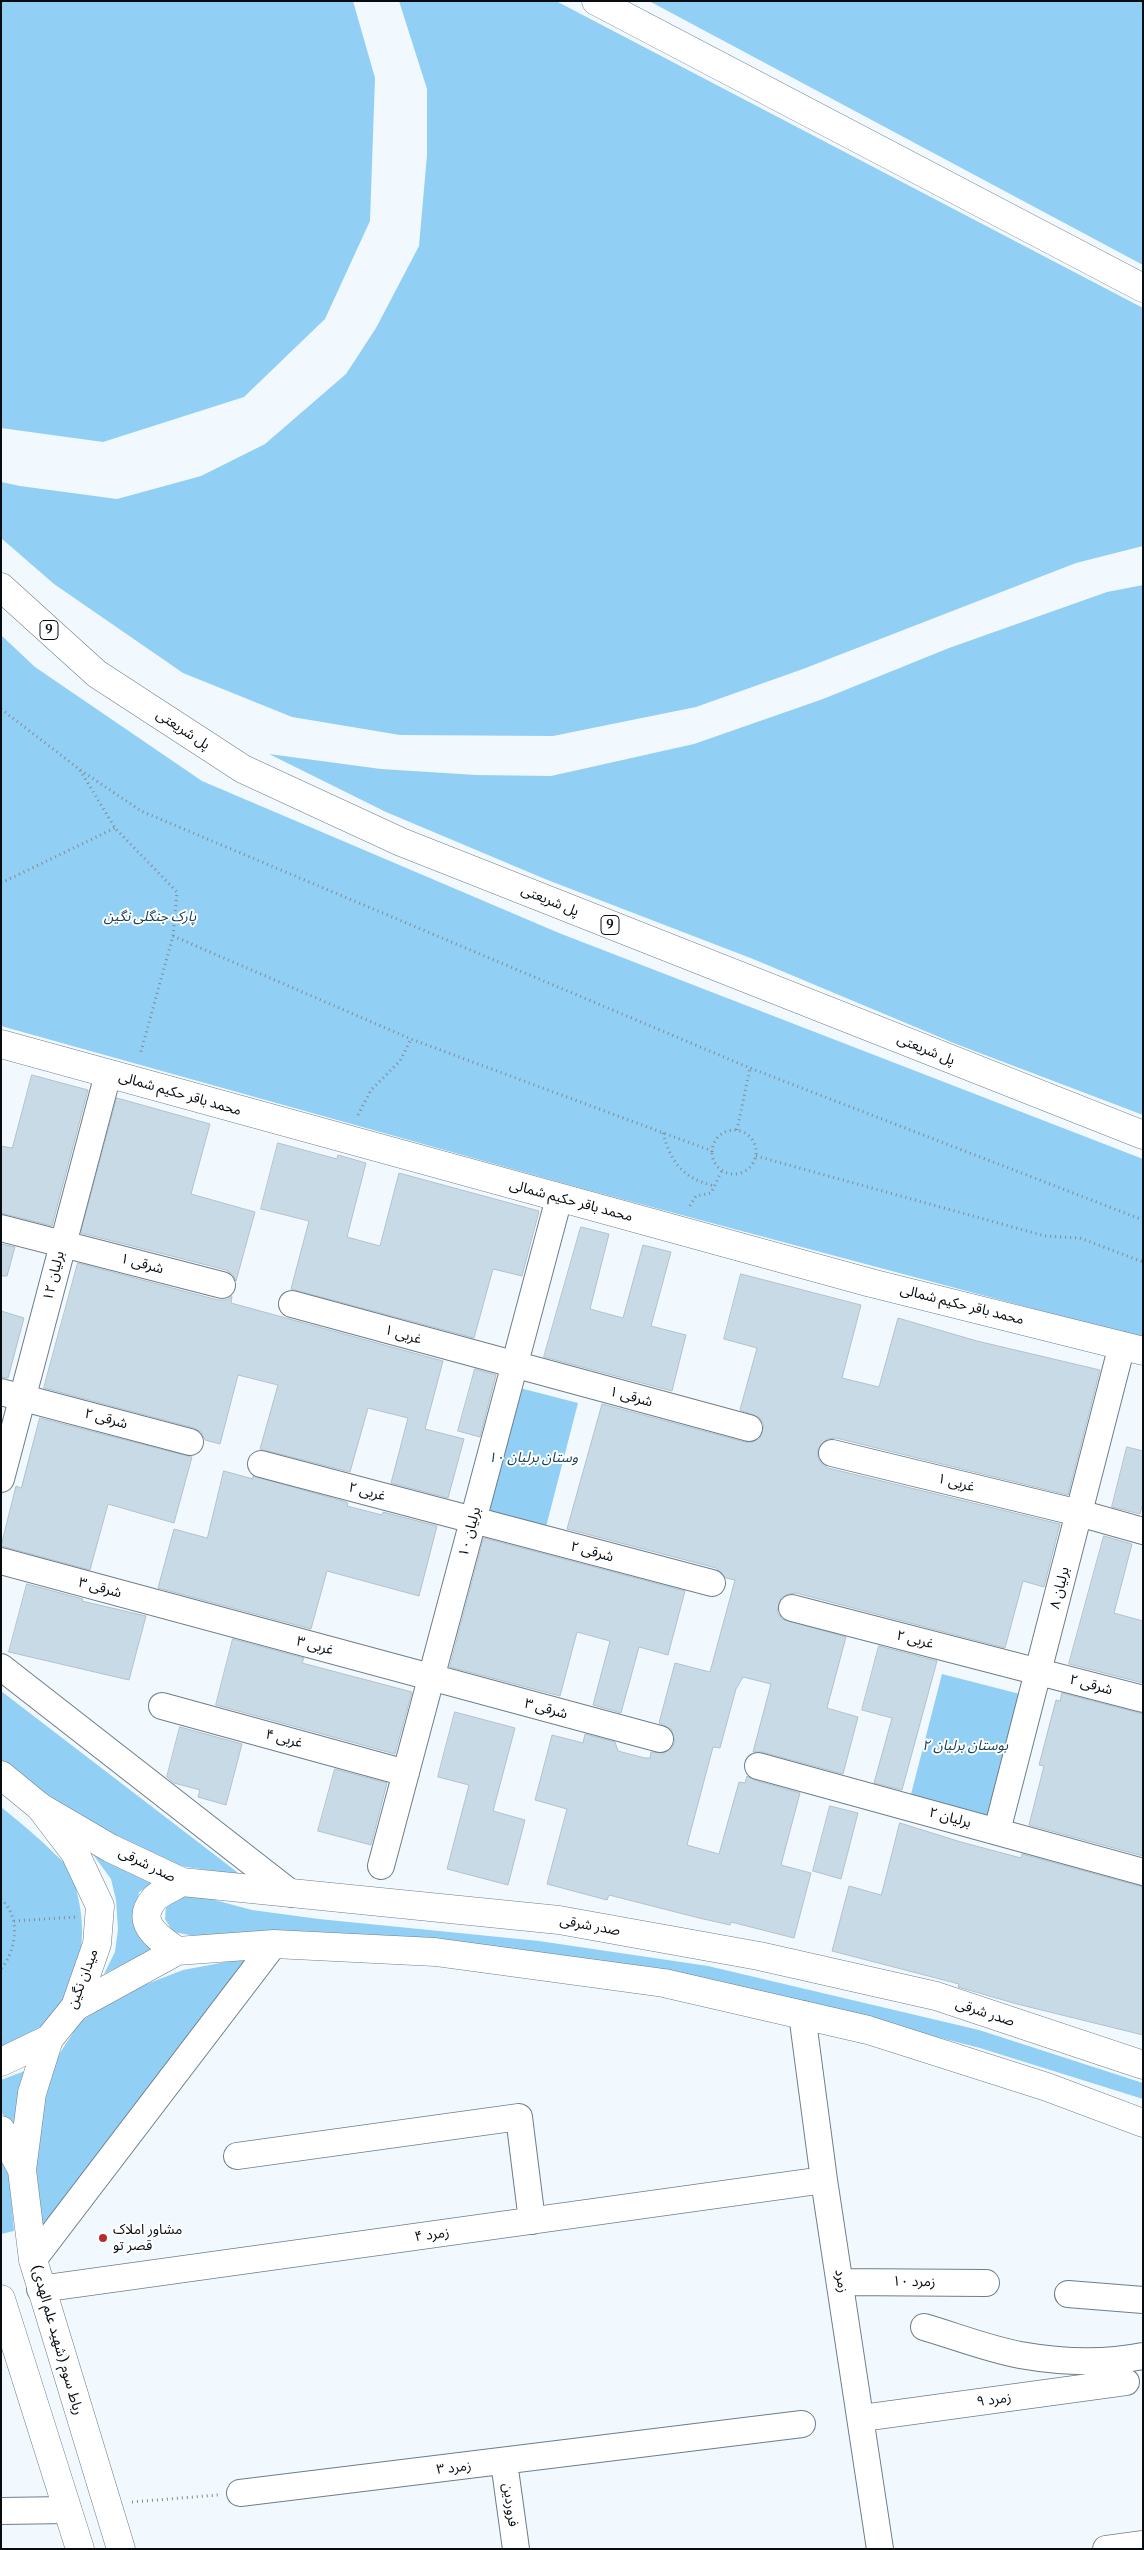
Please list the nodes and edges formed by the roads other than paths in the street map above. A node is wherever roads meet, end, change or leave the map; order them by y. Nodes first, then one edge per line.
1 (596, 1) edge
2 (1143, 288) edge
3 (1, 586) edge
4 (1, 1044) edge
5 (108, 1074) junction
6 (1143, 1135) edge
7 (559, 1198) junction
8 (1, 1228) edge
9 (62, 1243) junction
10 (222, 1285) dead end
11 (292, 1304) dead end
12 (1132, 1348) edge
13 (514, 1366) junction
14 (12, 1394) edge
15 (749, 1428) dead end
16 (190, 1442) dead end
17 (832, 1453) dead end
18 (261, 1464) dead end
19 (1, 1480) edge
20 (1079, 1513) junction
21 (473, 1520) junction
22 (1143, 1531) edge
23 (1, 1561) edge
24 (712, 1583) dead end
25 (792, 1608) dead end
26 (199, 1615) joint
27 (1, 1668) edge
28 (1038, 1671) junction
29 (431, 1678) junction
30 (1143, 1699) edge
31 (162, 1706) dead end
32 (660, 1739) dead end
33 (758, 1766) dead end
34 (406, 1773) junction
35 (1, 1774) edge
36 (40, 1807) junction
37 (997, 1831) junction
38 (381, 1866) dead end
39 (1143, 1872) edge
40 (182, 1882) junction
41 (292, 1894) junction
42 (274, 1944) junction
43 (177, 1951) junction
44 (75, 2008) junction
45 (802, 2014) junction
46 (49, 2039) junction
47 (1, 2062) edge
48 (1143, 2065) edge
49 (1143, 2123) edge
50 (1, 2130) edge
51 (237, 2156) dead end
52 (22, 2170) junction
53 (824, 2180) junction
54 (532, 2221) junction
55 (33, 2260) junction
56 (841, 2282) junction
57 (986, 2283) dead end
58 (40, 2289) junction
59 (1068, 2294) dead end
60 (1, 2299) edge
61 (1143, 2300) edge
62 (924, 2326) dead end
63 (1143, 2356) edge
64 (1126, 2382) dead end
65 (862, 2418) junction
66 (802, 2424) dead end
67 (504, 2462) junction
68 (240, 2493) road end
69 (68, 2510) junction
70 (1, 2511) edge
71 (1143, 2544) edge
72 (80, 2549) edge
73 (121, 2549) edge
74 (516, 2549) edge
75 (880, 2549) edge
76 (1106, 2549) edge

1 - 2 street
3 - 6 street, پل شریعتی / 9
4 - 5 street, محمد باقر حکیم شمالی
5 - 7 street, محمد باقر حکیم شمالی
5 - 9 street, برلیان ۱۲
7 - 12 street, محمد باقر حکیم شمالی
7 - 13 street, برلیان ۱۰
8 - 9 street
9 - 10 street, ۱ شرقی
9 - 14 street, برلیان ۱۲
11 - 13 street, ۱ غربی
12 - 20 street, برلیان ۸
13 - 15 street, ۱ شرقی
13 - 21 street, برلیان ۱۰
14 - 16 street, ۲ شرقی
14 - 19 street, برلیان ۱۲
17 - 20 street, ۱ غربی
18 - 21 street, ۲ غربی
20 - 22 street
20 - 28 street, برلیان ۸
21 - 24 street, ۲ شرقی
21 - 29 street, برلیان ۱۰
23 - 26 street, ۳ شرقی
25 - 28 street, ۲ غربی
26 - 29 street, ۳ غربی
27 - 41 street
28 - 30 street, ۲ شرقی
28 - 37 street, برلیان ۸
29 - 32 street, ۳ شرقی
29 - 34 street, برلیان ۱۰
31 - 34 street, ۴ غربی
33 - 37 street, برلیان ۲
34 - 38 street, برلیان ۱۰
35 - 36 street, میدان نگین
36 - 40 street, صدر شرقی
36 - 44 street, میدان نگین
37 - 39 street, برلیان ۲
40 - 41 street, صدر شرقی
40 - 43 street
41 - 48 street, صدر شرقی
42 - 43 street
42 - 45 street
42 - 55 street
43 - 44 street
44 - 46 street, میدان نگین
45 - 49 street
45 - 53 street, زمرد
46 - 47 street, میدان نگین
46 - 52 street, رباط سوم (شهید علم الهدی)
50 - 52 street
51 - 54 street
52 - 55 street, رباط سوم (شهید علم الهدی)
53 - 54 street, زمرد ۴
53 - 56 street, زمرد
54 - 58 street, زمرد ۴
55 - 58 street, رباط سوم (شهید علم الهدی)
56 - 57 street, زمرد ۱۰
56 - 65 street, زمرد
58 - 73 street, رباط سوم (شهید علم الهدی)
59 - 61 street
60 - 69 street
62 - 63 street
64 - 65 street, زمرد ۹
65 - 75 street, زمرد
66 - 67 street, زمرد ۳
67 - 68 street, زمرد ۳
67 - 74 street, فروردین
69 - 70 street
69 - 72 street
71 - 76 street

